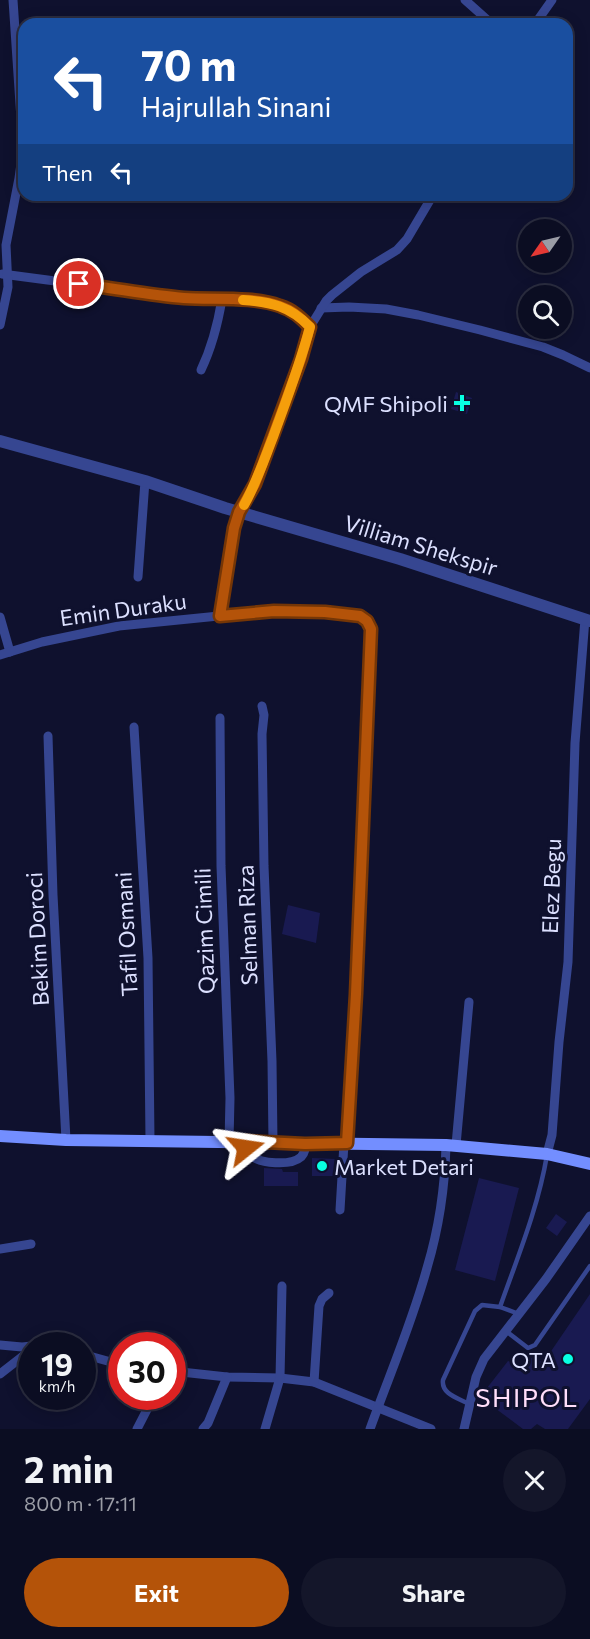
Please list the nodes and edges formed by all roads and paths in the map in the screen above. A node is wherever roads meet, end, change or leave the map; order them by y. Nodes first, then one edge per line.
1 (13, 0) edge
2 (465, 0) edge
3 (552, 0) edge
4 (485, 18) edge
5 (539, 18) edge
6 (18, 74) edge
7 (18, 183) edge
8 (429, 201) edge
9 (3, 274) edge
10 (222, 299) junction
11 (321, 308) junction
12 (0, 325) edge
13 (310, 327) junction
14 (590, 368) edge
15 (201, 370) dead end
16 (0, 441) edge
17 (145, 481) junction
18 (239, 512) junction
19 (138, 577) dead end
20 (220, 616) junction
21 (0, 617) edge
22 (588, 620) edge
23 (5, 653) edge
24 (262, 706) dead end
25 (220, 718) dead end
26 (134, 727) dead end
27 (48, 736) dead end
28 (469, 1002) dead end
29 (0, 1136) edge
30 (66, 1140) junction
31 (150, 1140) junction
32 (245, 1141) junction
33 (229, 1142) junction
34 (273, 1143) junction
35 (345, 1143) junction
36 (305, 1144) junction
37 (451, 1145) junction
38 (547, 1154) junction
39 (590, 1164) edge
40 (340, 1210) dead end
41 (590, 1216) edge
42 (31, 1244) dead end
43 (0, 1249) edge
44 (590, 1266) edge
45 (282, 1286) dead end
46 (329, 1293) dead end
47 (500, 1307) junction
48 (519, 1314) junction
49 (506, 1331) junction
50 (0, 1345) edge
51 (18, 1347) edge
52 (18, 1359) edge
53 (186, 1373) edge
54 (0, 1374) edge
55 (227, 1377) junction
56 (280, 1378) junction
57 (314, 1382) junction
58 (469, 1404) junction
59 (377, 1408) junction
60 (147, 1410) edge
61 (137, 1429) edge
62 (203, 1429) edge
63 (265, 1429) edge
64 (370, 1429) edge
65 (431, 1429) edge
66 (464, 1429) edge

1 - 6 street
2 - 4 street
3 - 5 street
7 - 9 street
8 - 11 street, Emin Duraku
9 - 10 street
9 - 12 street
10 - 13 street
10 - 15 street
11 - 13 street, Emin Duraku
11 - 14 street
13 - 18 street, Emin Duraku
16 - 17 street, Villiam Shekspir
17 - 18 street, Villiam Shekspir
17 - 19 street
18 - 20 street, Emin Duraku
18 - 22 street, Villiam Shekspir
20 - 23 street, Emin Duraku
20 - 35 street
21 - 23 street
22 - 38 street, Elez Begu
24 - 34 street, Selman Riza
25 - 33 street, Qazim Cimili
26 - 31 street, Tafil Osmani
27 - 30 street, Bekim Doroci
28 - 37 street
29 - 30 main road
30 - 31 main road
31 - 33 main road
32 - 33 main road
32 - 34 main road
32 - 36 street
34 - 36 main road
35 - 36 main road
35 - 37 main road
35 - 40 street
37 - 38 main road
37 - 59 street
38 - 39 main road
38 - 47 lane
41 - 48 street
42 - 43 street
44 - 49 lane
45 - 56 street
46 - 57 street
47 - 48 lane
47 - 58 lane
48 - 49 street
49 - 58 street
50 - 51 street
52 - 54 street
53 - 55 street
55 - 56 street
55 - 62 street
56 - 57 street
56 - 63 street
57 - 59 street
58 - 66 street
59 - 64 street
59 - 65 street
60 - 61 street

